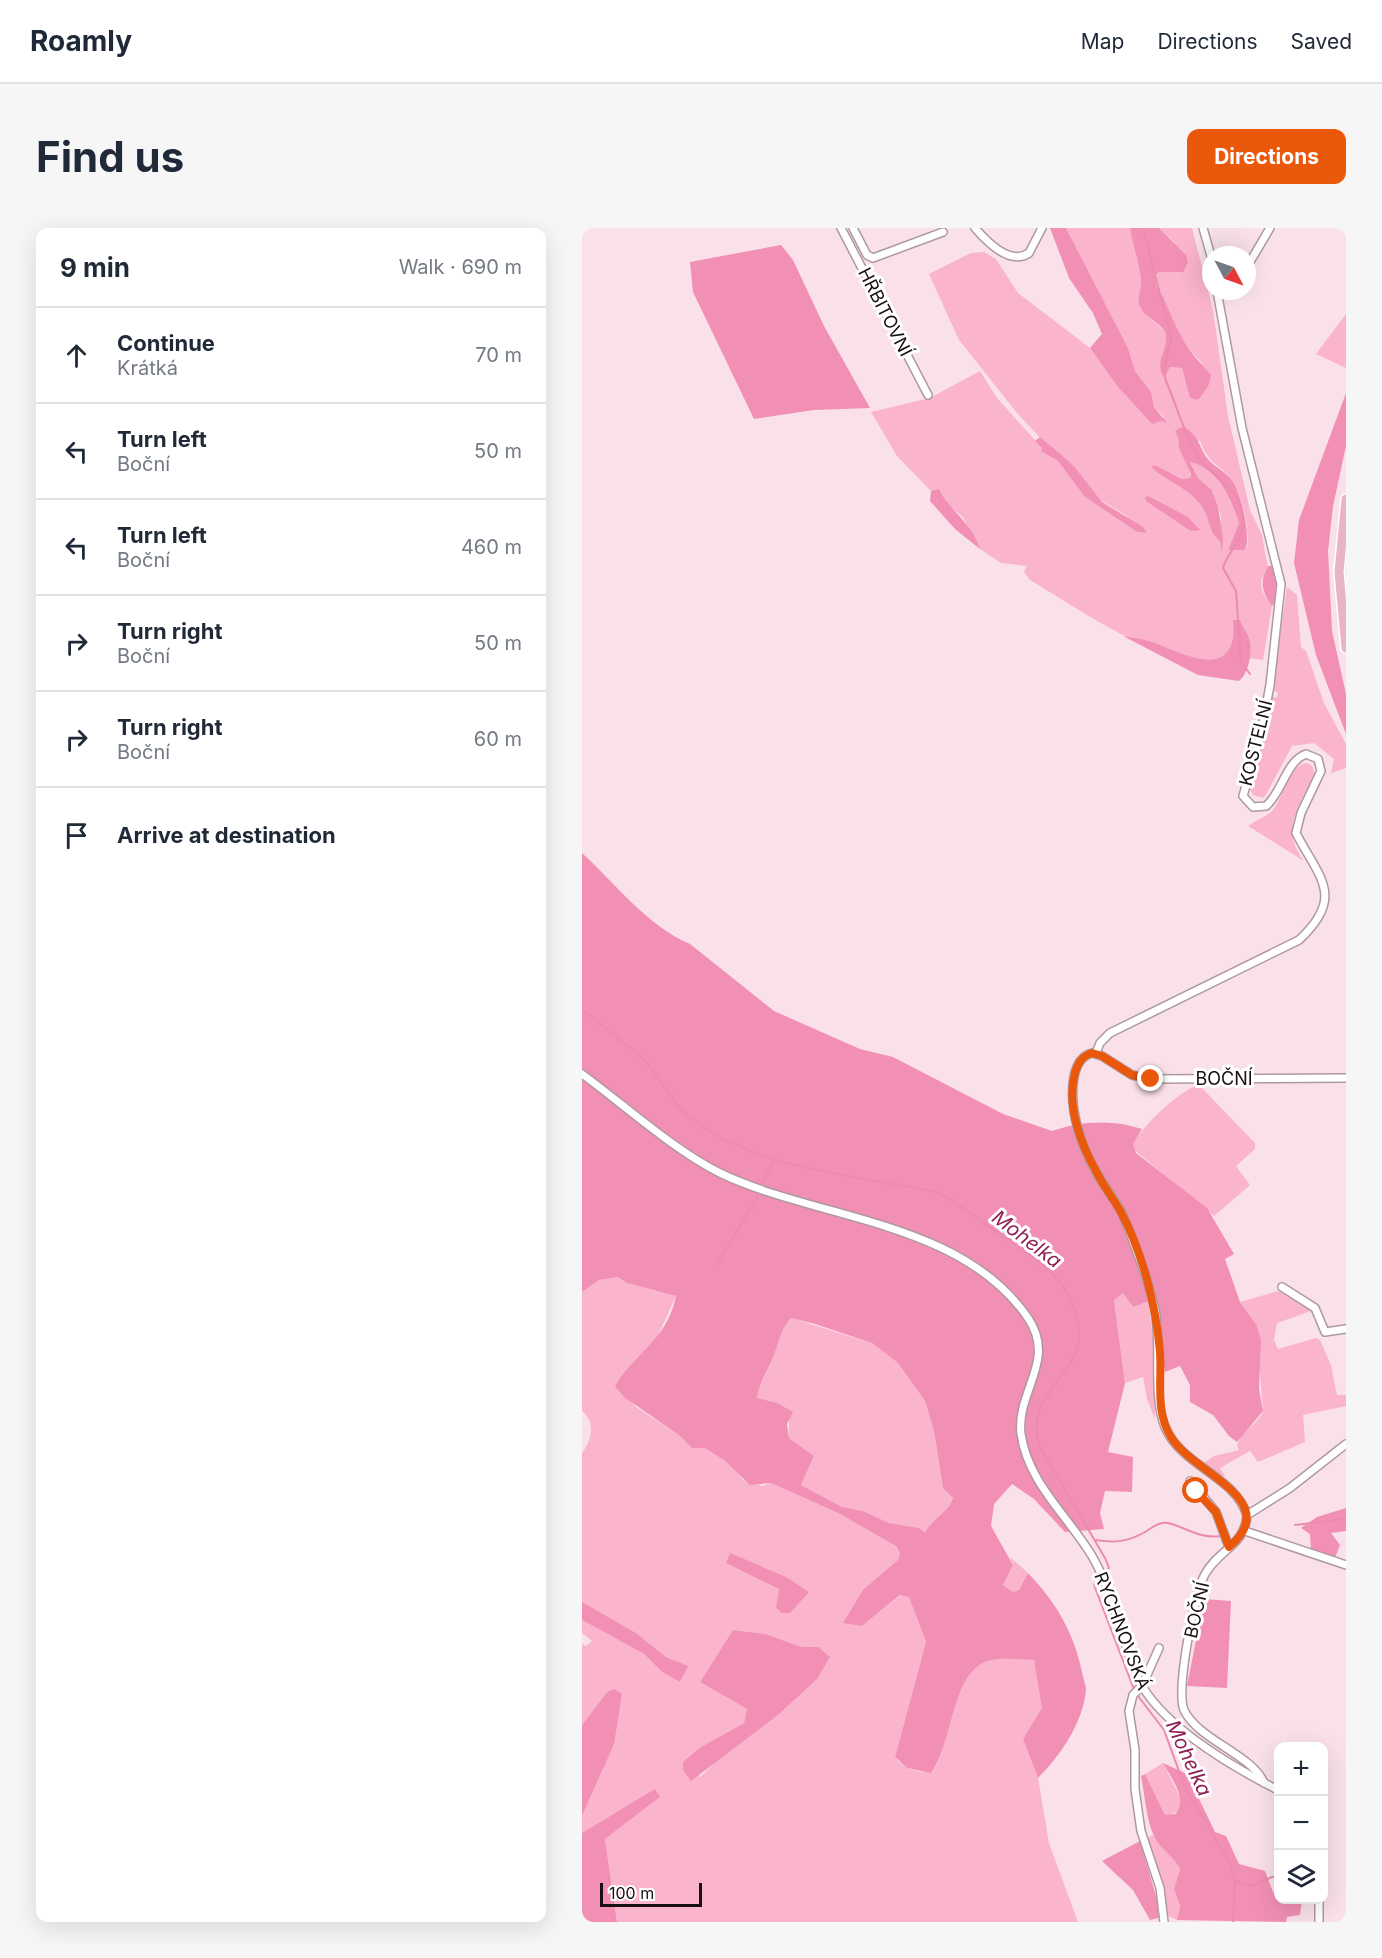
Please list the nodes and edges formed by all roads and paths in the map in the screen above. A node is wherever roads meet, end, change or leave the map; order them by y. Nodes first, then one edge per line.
1 (842, 228) edge
2 (853, 228) edge
3 (975, 228) edge
4 (1042, 228) edge
5 (1203, 228) edge
6 (1270, 228) edge
7 (943, 232) dead end
8 (1208, 246) edge
9 (1256, 252) edge
10 (1220, 300) edge
11 (928, 395) dead end
12 (1346, 499) edge
13 (1346, 648) edge
14 (1096, 1053) junction
15 (582, 1074) edge
16 (1346, 1078) edge
17 (1282, 1287) dead end
18 (1346, 1329) edge
19 (1346, 1444) edge
20 (1190, 1481) dead end
21 (1247, 1515) junction
22 (1245, 1531) junction
23 (1229, 1547) junction
24 (1346, 1565) edge
25 (1159, 1648) dead end
26 (1138, 1690) junction
27 (1264, 1783) junction
28 (1274, 1788) edge
29 (1319, 1904) edge
30 (1166, 1922) edge
31 (1174, 1922) edge
32 (1319, 1922) edge

1 - 11 street, HŘBITOVNÍ
2 - 7 street, HŘBITOVNÍ
3 - 4 street
5 - 8 street
6 - 9 street
10 - 14 street, KOSTELNÍ
12 - 13 main road
14 - 16 street, BOČNÍ
14 - 21 street
15 - 26 street, RYCHNOVSKÁ
17 - 18 street
19 - 21 street
20 - 23 street
21 - 22 street
22 - 23 street, BOČNÍ
22 - 24 street
23 - 27 street, BOČNÍ
25 - 26 street
26 - 27 street, RYCHNOVSKÁ
26 - 30 street
27 - 28 street, RYCHNOVSKÁ
29 - 32 street
30 - 31 street

